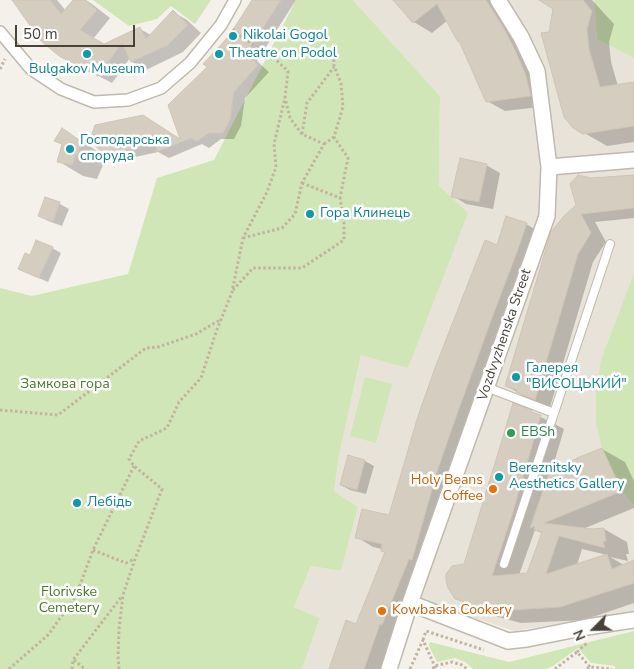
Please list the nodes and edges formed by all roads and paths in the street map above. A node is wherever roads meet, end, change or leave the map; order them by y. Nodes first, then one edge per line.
1 (235, 0) edge
2 (498, 0) edge
3 (230, 27) dead end
4 (0, 32) edge
5 (334, 52) dead end
6 (5, 58) dead end
7 (334, 66) junction
8 (0, 69) edge
9 (285, 98) junction
10 (302, 134) junction
11 (334, 137) junction
12 (324, 144) junction
13 (634, 160) edge
14 (549, 167) junction
15 (302, 182) junction
16 (340, 198) junction
17 (243, 238) junction
18 (610, 244) dead end
19 (232, 292) junction
20 (486, 388) junction
21 (0, 410) edge
22 (554, 413) junction
23 (134, 466) junction
24 (93, 550) junction
25 (135, 559) junction
26 (504, 564) dead end
27 (123, 595) junction
28 (410, 603) junction
29 (634, 620) edge
30 (73, 660) junction
31 (434, 668) edge
32 (588, 668) edge
33 (9, 669) edge
34 (72, 669) edge
35 (85, 669) edge
36 (119, 669) edge
37 (389, 669) edge
38 (410, 669) edge
39 (466, 669) edge
40 (555, 669) edge
41 (612, 669) edge

1 - 4 street
2 - 14 street, Vozdvyzhenska Street
3 - 9 path
5 - 7 path
6 - 8 path
7 - 10 path
7 - 11 path
9 - 10 path
9 - 17 path
10 - 12 path
11 - 12 path
11 - 16 path
12 - 15 path
13 - 14 street
14 - 20 street, Vozdvyzhenska Street
15 - 16 path
15 - 17 path
16 - 19 path
17 - 19 path
18 - 22 lane
19 - 21 path
19 - 23 path
20 - 22 lane
20 - 28 street, Vozdvyzhenska Street
22 - 26 lane
23 - 24 path
23 - 25 path
24 - 25 path
24 - 33 path
25 - 27 path
27 - 30 path
27 - 36 path
28 - 29 street
28 - 37 street, Vozdvyzhenska Street
30 - 34 path
30 - 35 path
31 - 38 path
31 - 39 path
32 - 40 path
32 - 41 path

